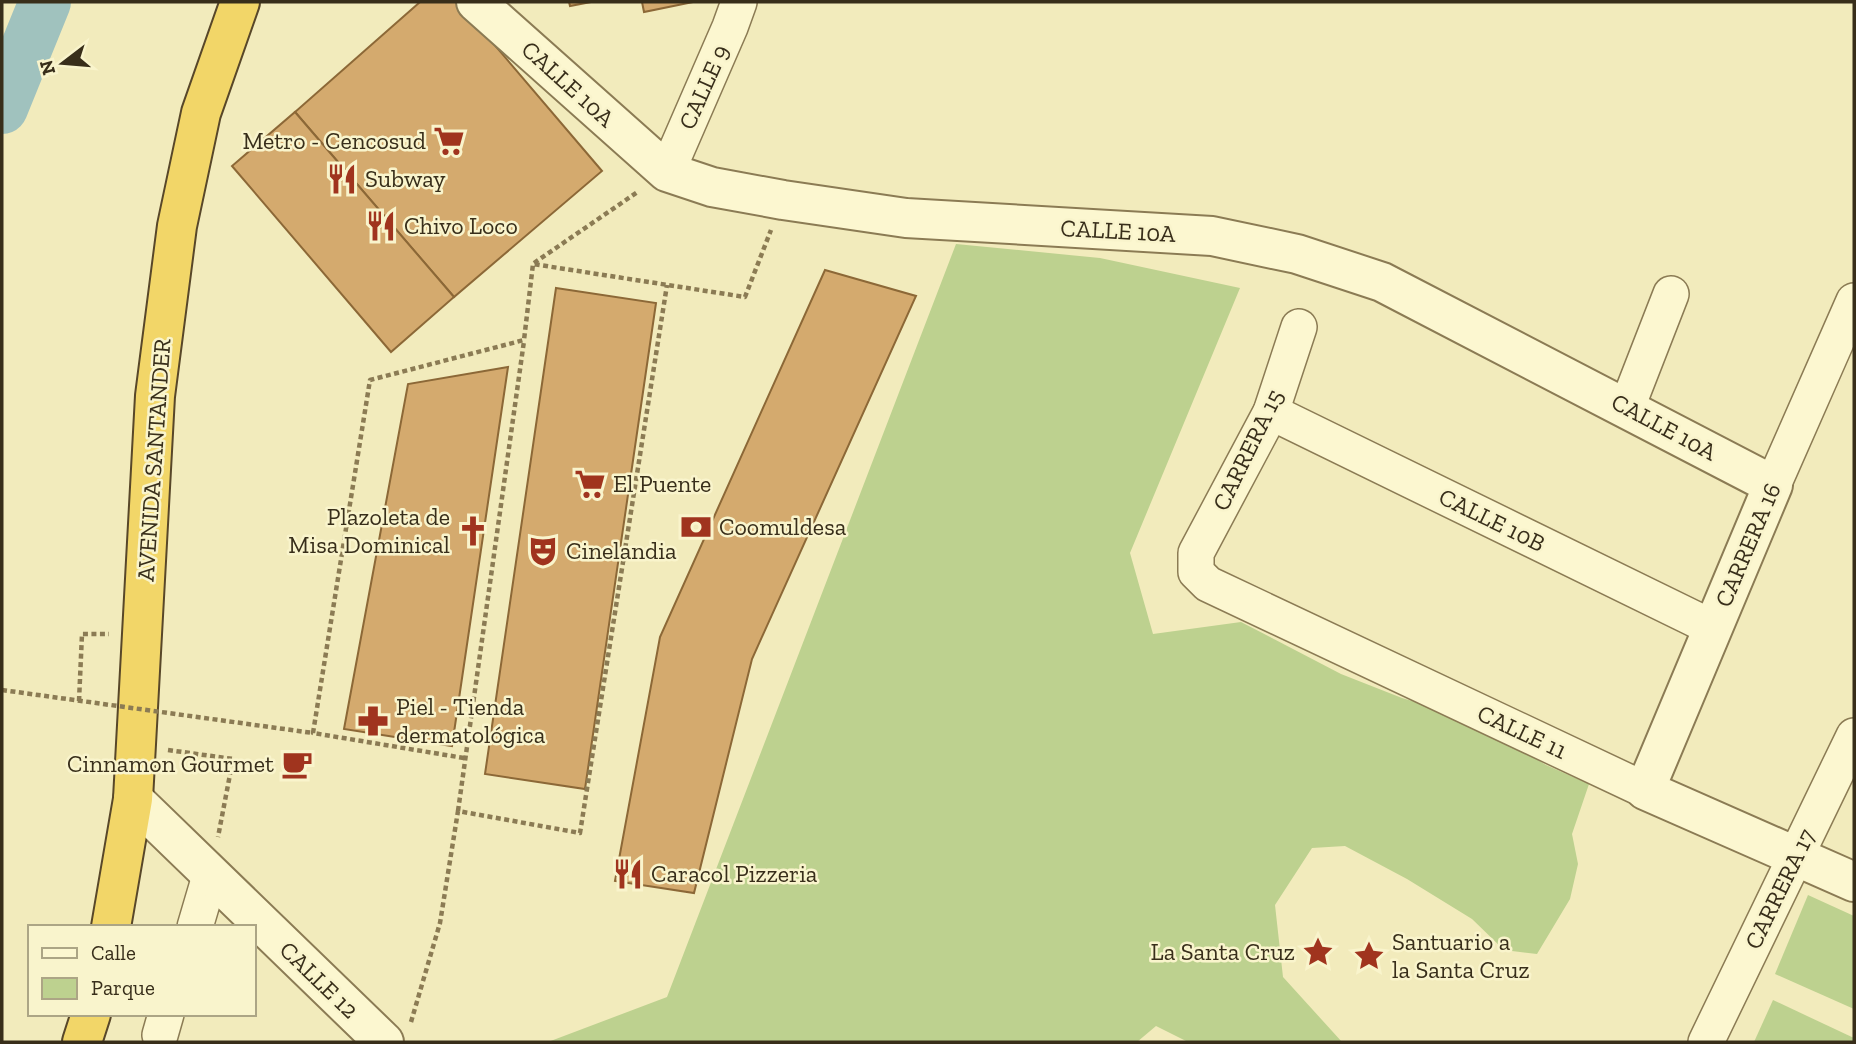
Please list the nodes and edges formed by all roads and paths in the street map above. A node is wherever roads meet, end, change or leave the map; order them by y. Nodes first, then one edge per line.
1 (240, 2) edge
2 (476, 2) edge
3 (738, 2) edge
4 (667, 172) junction
5 (783, 200) junction
6 (533, 264) junction
7 (667, 285) junction
8 (1671, 294) dead end
9 (1854, 301) edge
10 (1299, 327) dead end
11 (524, 340) junction
12 (1840, 366) edge
13 (1627, 407) junction
14 (1271, 412) junction
15 (1773, 485) junction
16 (1196, 572) joint
17 (1713, 628) junction
18 (142, 635) junction
19 (2, 690) edge
20 (79, 701) junction
21 (166, 713) junction
22 (165, 725) dead end
23 (313, 733) junction
24 (1854, 736) edge
25 (163, 749) dead end
26 (464, 758) junction
27 (1645, 790) junction
28 (133, 799) junction
29 (458, 811) junction
30 (1795, 856) junction
31 (210, 876) junction
32 (1854, 882) edge
33 (111, 925) edge
34 (196, 925) edge
35 (91, 1016) edge
36 (396, 1036) edge
37 (82, 1042) edge
38 (1706, 1042) edge

1 - 18 highway, AVENIDA SANTANDER
2 - 4 street, CALLE 10A
3 - 4 street, CALLE 9
4 - 5 street, CALLE 10A
4 - 6 path
5 - 7 path
5 - 13 street, CALLE 10A
6 - 7 path
6 - 11 path
7 - 29 path
8 - 13 street
9 - 12 street, CARRERA 16
10 - 14 street, CARRERA 15
11 - 23 path
11 - 26 path
12 - 15 street, CARRERA 16
13 - 15 street, CALLE 10A
14 - 16 street, CARRERA 15
14 - 17 street, CALLE 10B
15 - 17 street, CARRERA 16
16 - 27 street, CALLE 11
17 - 27 street, CARRERA 16
18 - 20 path
18 - 28 highway, AVENIDA SANTANDER
19 - 20 path, bridge
20 - 21 path, bridge
21 - 22 path
21 - 23 path, bridge
23 - 26 path
24 - 30 street, CARRERA 17
25 - 31 path
26 - 29 path
27 - 30 street, CALLE 11
28 - 31 street, CALLE 12
28 - 33 highway, AVENIDA SANTANDER
29 - 36 path
30 - 32 street, CALLE 11
30 - 38 street, CARRERA 17
31 - 34 street
31 - 36 street, CALLE 12
35 - 37 highway

